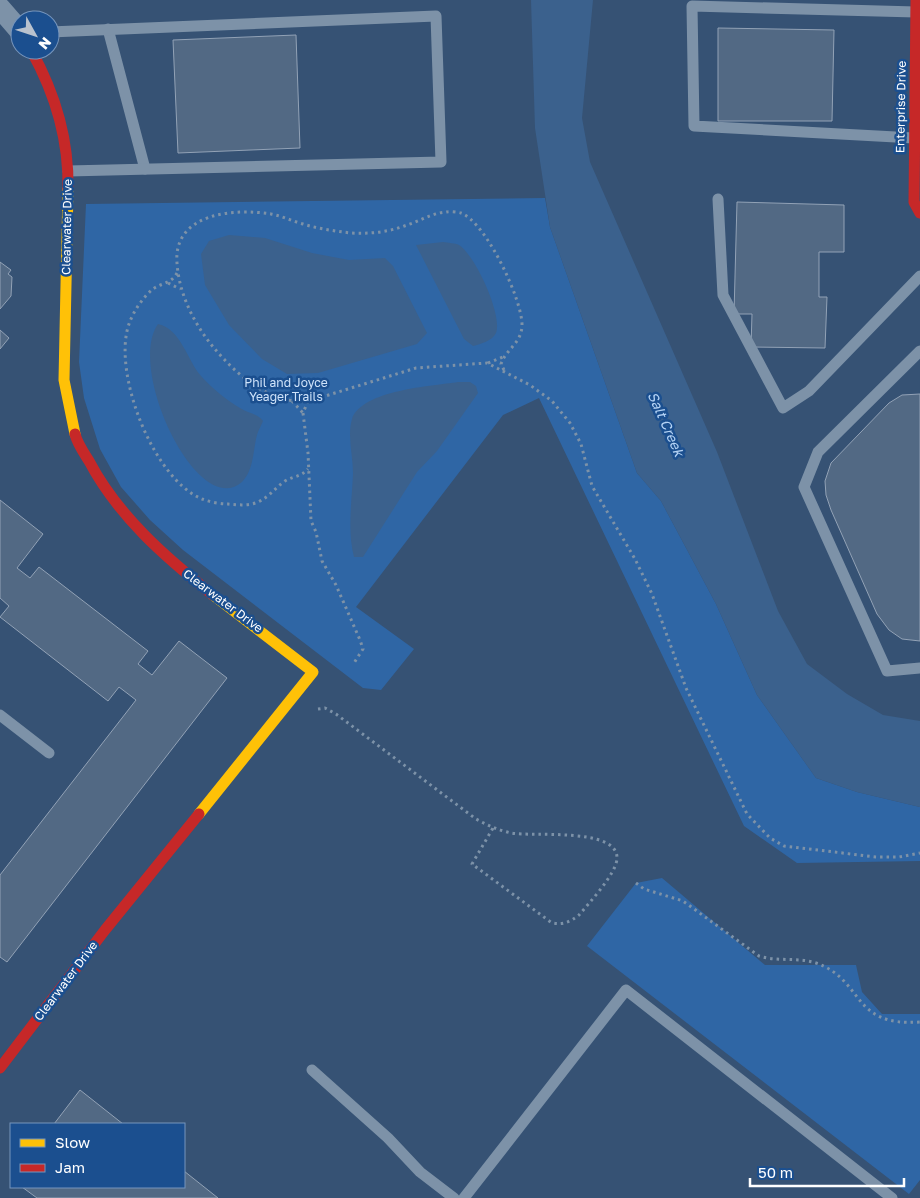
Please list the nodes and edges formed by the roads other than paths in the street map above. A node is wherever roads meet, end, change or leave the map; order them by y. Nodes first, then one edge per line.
1 (916, 0) edge
2 (0, 8) edge
3 (916, 12) junction
4 (10, 20) edge
5 (108, 29) junction
6 (60, 31) edge
7 (38, 60) edge
8 (918, 86) edge
9 (917, 117) edge
10 (914, 138) junction
11 (145, 169) junction
12 (68, 171) junction
13 (718, 199) dead end
14 (917, 202) edge
15 (920, 213) edge
16 (920, 276) edge
17 (920, 351) edge
18 (920, 668) edge
19 (0, 715) edge
20 (49, 753) dead end
21 (0, 1068) edge
22 (312, 1070) dead end
23 (454, 1198) edge
24 (464, 1198) edge
25 (892, 1198) edge

1 - 3 street, Enterprise Drive
2 - 4 street
3 - 8 street, Enterprise Drive
3 - 10 lane
5 - 6 lane
5 - 11 lane
5 - 11 lane
7 - 12 street, Clearwater Drive
8 - 9 street, Enterprise Drive
9 - 10 street, Enterprise Drive
10 - 14 street, Enterprise Drive
11 - 12 lane
12 - 21 street, Clearwater Drive
13 - 16 lane
14 - 15 street, Enterprise Drive
17 - 18 lane
19 - 20 lane
22 - 23 lane
24 - 25 lane

